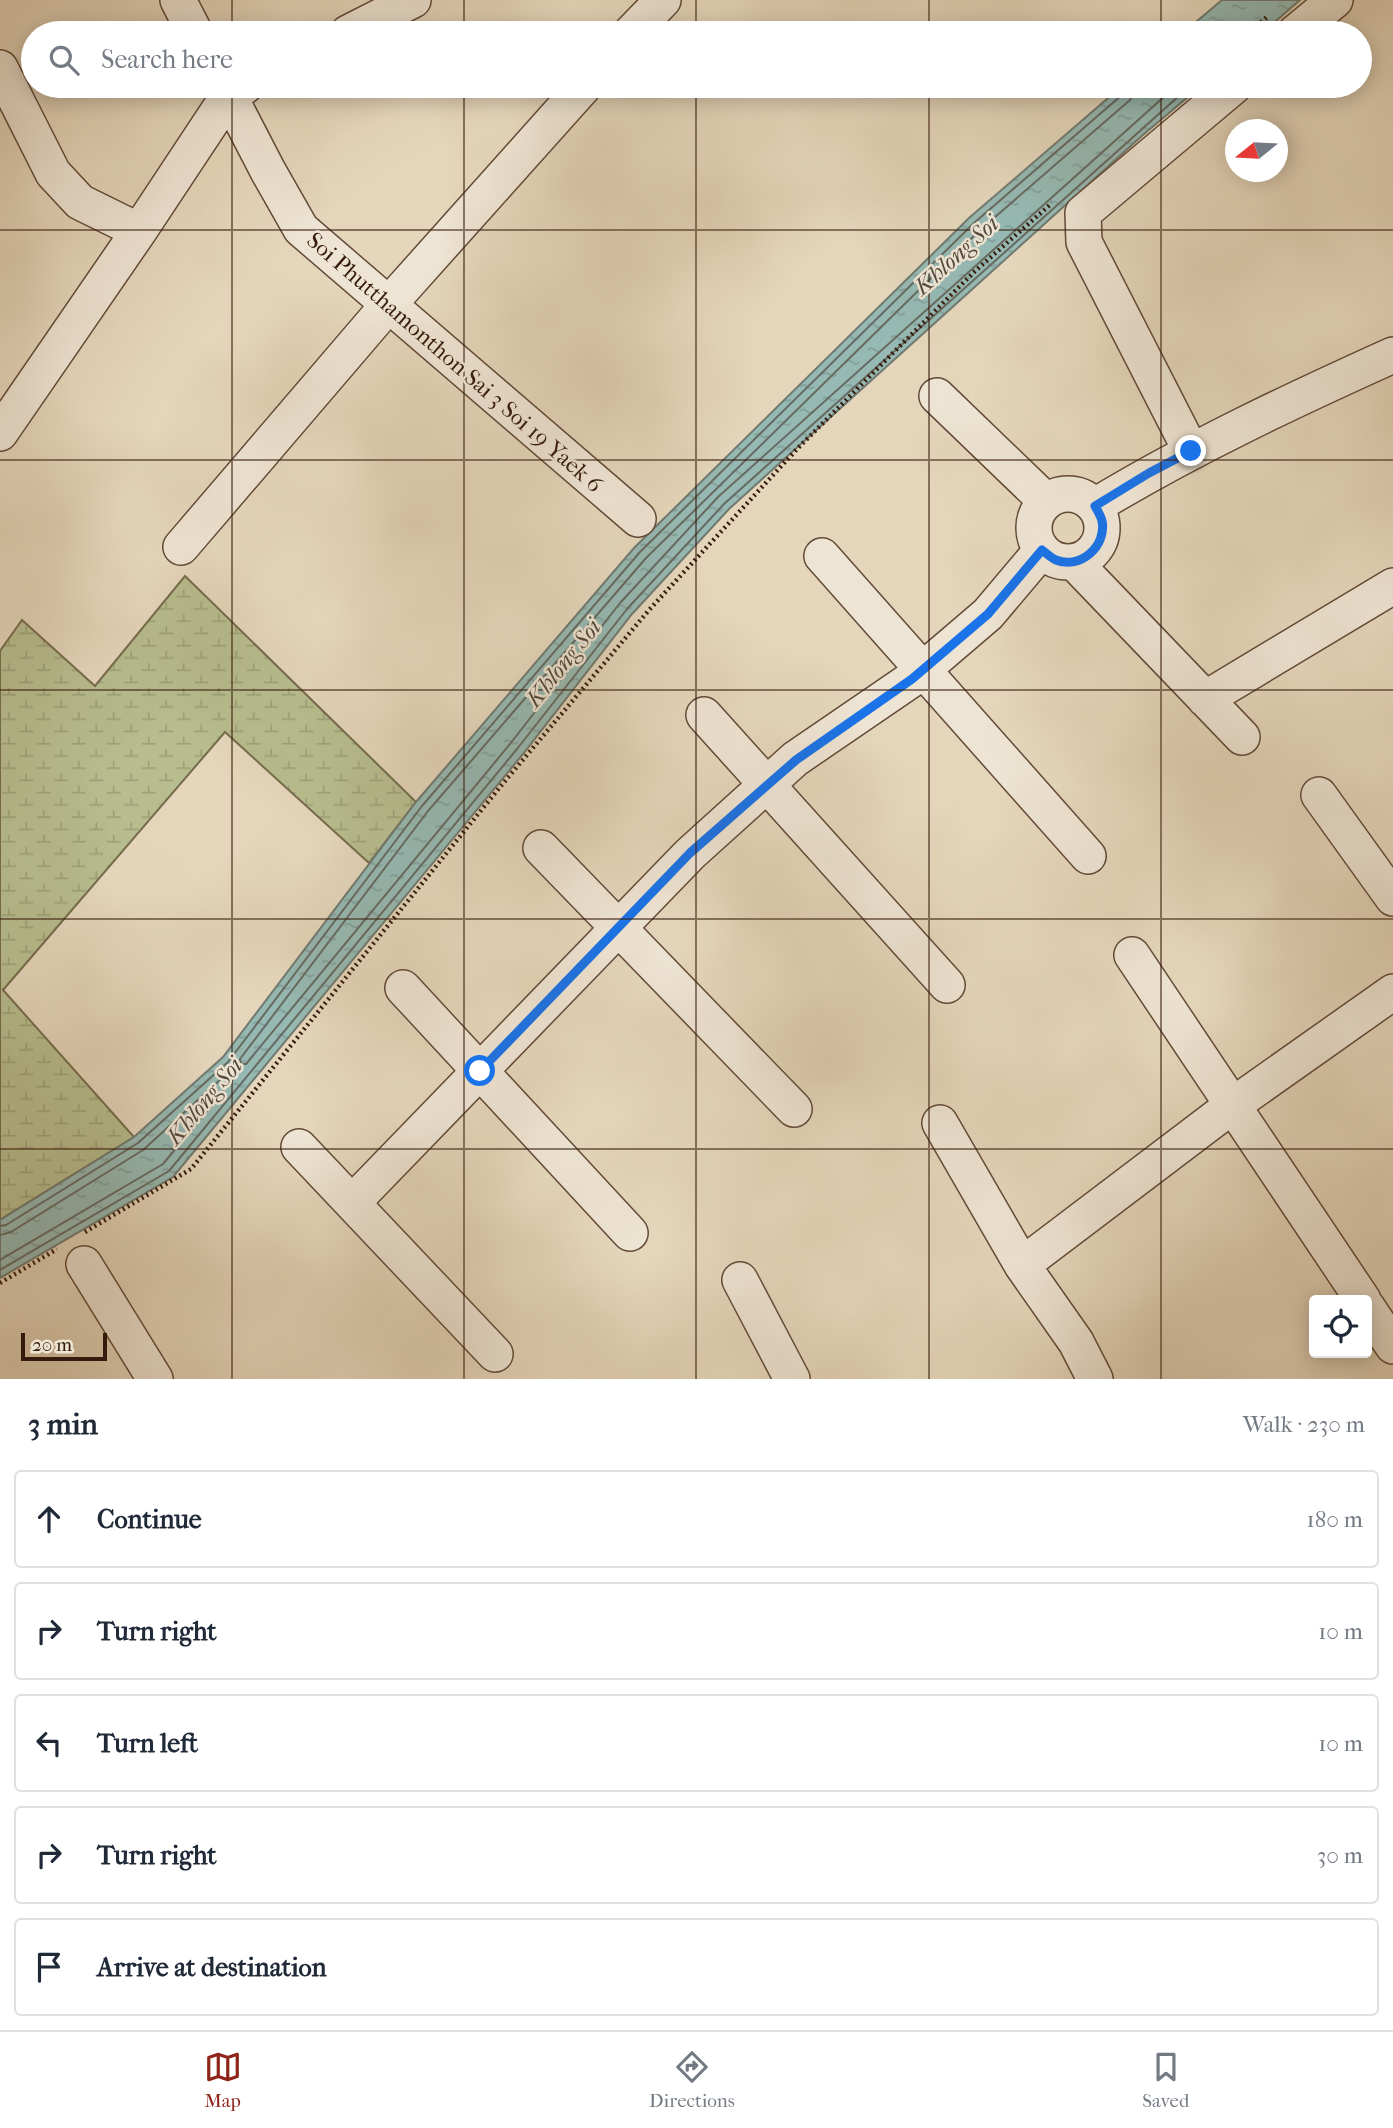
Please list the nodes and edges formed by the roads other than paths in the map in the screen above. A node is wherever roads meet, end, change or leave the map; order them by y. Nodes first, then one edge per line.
1 (178, 0) edge
2 (413, 0) edge
3 (663, 0) edge
4 (1335, 0) edge
5 (189, 21) edge
6 (372, 21) edge
7 (643, 21) edge
8 (1310, 21) edge
9 (0, 68) edge
10 (227, 98) edge
11 (237, 98) edge
12 (573, 98) edge
13 (1220, 98) edge
14 (139, 231) junction
15 (389, 304) junction
16 (1393, 355) edge
17 (937, 396) dead end
18 (5, 414) edge
19 (1191, 451) junction
20 (1046, 501) junction
21 (1095, 506) junction
22 (638, 519) dead end
23 (181, 547) dead end
24 (1042, 550) junction
25 (822, 556) dead end
26 (1074, 562) junction
27 (1393, 586) edge
28 (923, 670) junction
29 (1205, 699) junction
30 (704, 715) dead end
31 (1242, 737) dead end
32 (767, 785) junction
33 (1318, 794) dead end
34 (541, 848) dead end
35 (1088, 856) dead end
36 (1393, 898) edge
37 (618, 928) junction
38 (1132, 955) dead end
39 (947, 985) dead end
40 (403, 988) dead end
41 (1393, 992) edge
42 (480, 1071) junction
43 (1233, 1105) junction
44 (794, 1109) dead end
45 (940, 1123) dead end
46 (299, 1147) dead end
47 (352, 1203) junction
48 (630, 1233) dead end
49 (76, 1248) road end
50 (1022, 1265) junction
51 (740, 1280) dead end
52 (1360, 1295) edge
53 (1372, 1314) edge
54 (1393, 1346) edge
55 (495, 1354) dead end
56 (155, 1379) edge
57 (792, 1379) edge
58 (1095, 1379) edge

1 - 5 street
2 - 6 street
3 - 7 street
4 - 8 street
9 - 14 street
10 - 14 street
11 - 15 street, Soi Phutthamonthon Sai 3 Soi 19 Yaek 6
12 - 15 street
13 - 19 street
14 - 18 street
15 - 22 street, Soi Phutthamonthon Sai 3 Soi 19 Yaek 6
15 - 23 street
16 - 19 street
17 - 20 street
19 - 21 street
20 - 21 street
20 - 24 street
21 - 26 street
24 - 26 street
24 - 28 street
25 - 28 street
26 - 29 street
27 - 29 street
28 - 32 street
28 - 35 street
29 - 31 street
30 - 32 street
32 - 37 street
32 - 39 street
33 - 36 street
34 - 37 street
37 - 42 street
37 - 44 street
38 - 43 street
40 - 42 street
41 - 43 street
42 - 47 street
42 - 48 street
43 - 50 street
43 - 52 street
45 - 50 street
46 - 47 street
47 - 55 street
49 - 56 street
50 - 58 street
51 - 57 street
53 - 54 street

